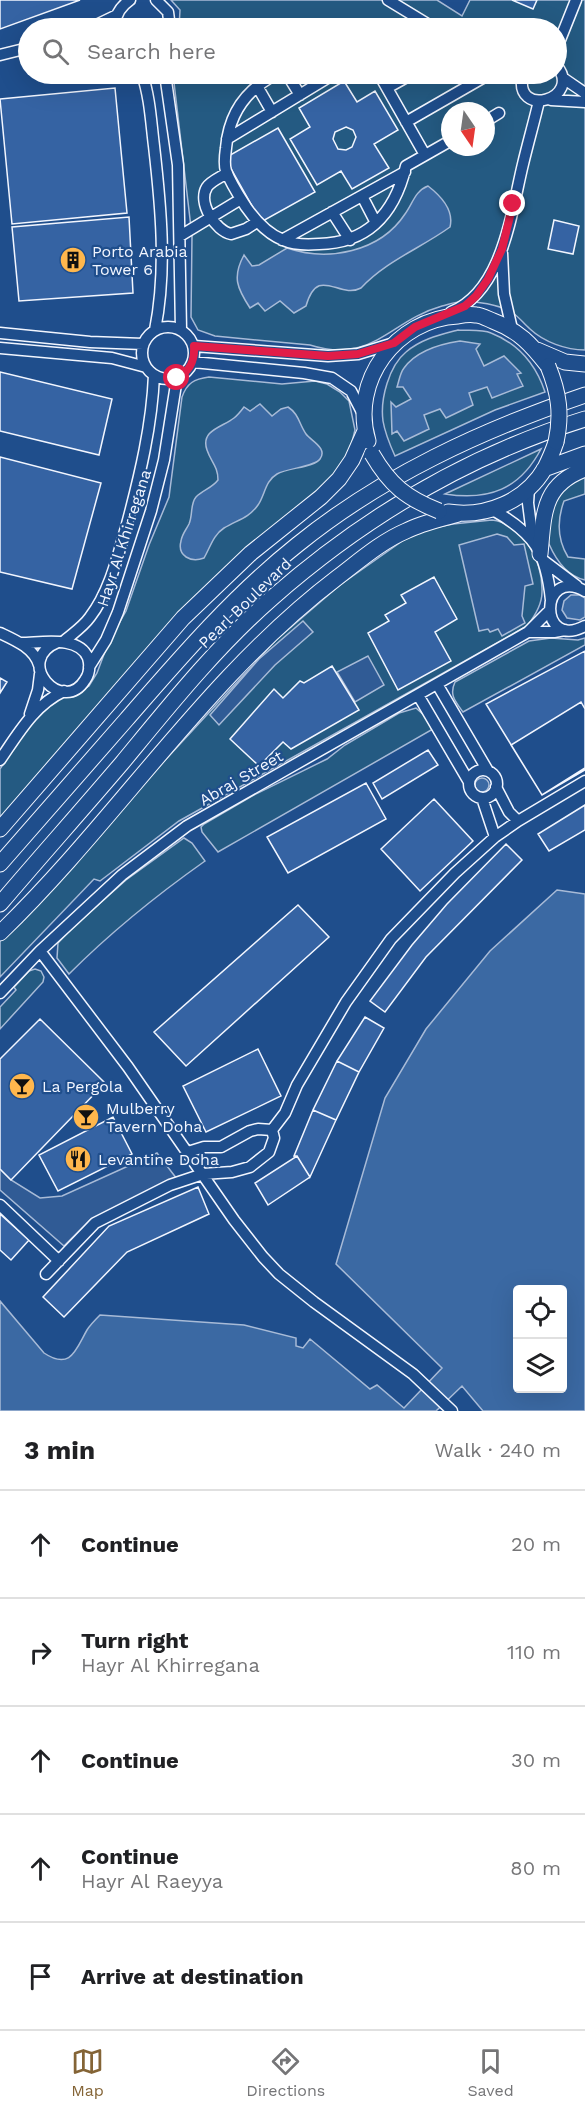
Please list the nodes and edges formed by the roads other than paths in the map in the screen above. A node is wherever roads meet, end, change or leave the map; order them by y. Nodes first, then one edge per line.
1 (156, 0) edge
2 (388, 0) edge
3 (576, 0) edge
4 (125, 2) edge
5 (117, 15) junction
6 (111, 18) edge
7 (117, 18) edge
8 (169, 18) edge
9 (418, 18) edge
10 (567, 22) edge
11 (18, 50) edge
12 (0, 55) edge
13 (567, 81) edge
14 (144, 84) edge
15 (166, 84) edge
16 (260, 84) edge
17 (293, 84) edge
18 (318, 84) edge
19 (385, 84) edge
20 (394, 84) edge
21 (472, 84) edge
22 (561, 84) edge
23 (522, 85) edge
24 (257, 86) junction
25 (387, 88) junction
26 (585, 93) edge
27 (300, 95) junction
28 (551, 100) junction
29 (539, 101) junction
30 (585, 102) edge
31 (272, 111) junction
32 (500, 113) dead end
33 (495, 116) edge
34 (406, 122) junction
35 (227, 139) junction
36 (441, 146) edge
37 (425, 155) junction
38 (405, 172) junction
39 (227, 173) junction
40 (362, 196) junction
41 (241, 200) junction
42 (332, 212) junction
43 (212, 216) junction
44 (257, 222) junction
45 (376, 223) junction
46 (180, 236) junction
47 (282, 240) junction
48 (350, 240) junction
49 (502, 249) junction
50 (441, 317) junction
51 (512, 329) junction
52 (155, 330) junction
53 (181, 330) junction
54 (0, 333) edge
55 (394, 343) junction
56 (143, 344) junction
57 (194, 346) junction
58 (0, 348) edge
59 (534, 348) junction
60 (193, 362) junction
61 (585, 364) edge
62 (150, 371) junction
63 (177, 378) junction
64 (585, 395) edge
65 (364, 416) junction
66 (585, 419) edge
67 (365, 431) junction
68 (585, 454) edge
69 (585, 469) edge
70 (544, 470) junction
71 (529, 488) junction
72 (493, 510) junction
73 (458, 514) junction
74 (539, 552) junction
75 (583, 589) edge
76 (550, 605) junction
77 (585, 626) edge
78 (565, 630) junction
79 (528, 632) junction
80 (0, 633) edge
81 (60, 642) junction
82 (21, 643) junction
83 (89, 667) junction
84 (39, 668) junction
85 (437, 684) junction
86 (64, 692) junction
87 (418, 695) junction
88 (27, 723) junction
89 (0, 760) edge
90 (488, 771) junction
91 (585, 780) edge
92 (469, 782) junction
93 (496, 787) junction
94 (482, 798) junction
95 (518, 821) junction
96 (0, 829) edge
97 (495, 837) junction
98 (0, 864) edge
99 (0, 904) edge
100 (0, 933) edge
101 (40, 951) junction
102 (0, 993) edge
103 (272, 1130) junction
104 (189, 1152) junction
105 (203, 1174) junction
106 (0, 1205) edge
107 (59, 1261) junction
108 (46, 1274) dead end
109 (452, 1411) edge

1 - 8 street
2 - 9 street
3 - 10 street
4 - 5 street
5 - 6 street
5 - 7 street
11 - 12 street
13 - 26 street
14 - 52 street
15 - 46 street
16 - 24 street
17 - 27 street
18 - 27 street
19 - 25 street
20 - 25 street
21 - 34 street
22 - 28 street
23 - 29 street
24 - 31 street
24 - 35 street
25 - 34 street
27 - 31 street
28 - 29 street
28 - 30 street
29 - 49 street
31 - 35 street
32 - 33 street
34 - 37 street
35 - 39 street
36 - 37 street
37 - 38 street
38 - 40 street
38 - 45 street
39 - 41 street
39 - 43 street
40 - 42 street
40 - 45 street
41 - 43 street
41 - 44 street
42 - 47 street
42 - 48 street
43 - 44 street
43 - 46 street
44 - 47 street
45 - 48 street
46 - 53 street
47 - 48 street
49 - 50 street
49 - 51 street
50 - 51 main road
50 - 55 main road
51 - 59 main road
52 - 53 street
52 - 56 street
53 - 57 street
54 - 56 street
55 - 57 street
55 - 65 main road
56 - 62 street
57 - 60 street
58 - 62 street
59 - 61 main road
59 - 70 main road, bridge
60 - 63 street
60 - 65 street
62 - 63 street
62 - 81 street, Hayr Al Khirregana
63 - 83 street, Hayr Al Khirregana
64 - 98 main road, Pearl Boulevard
65 - 67 main road
66 - 99 main road, Pearl Boulevard
67 - 73 main road, bridge
67 - 96 main road
68 - 70 main road
69 - 74 main road
70 - 71 main road
71 - 72 main road
71 - 74 street
72 - 73 main road
72 - 74 street
73 - 100 main road
74 - 75 street
74 - 76 street
75 - 76 street, Abraj Street
76 - 78 street
76 - 79 street, Abraj Street
77 - 78 street, Abraj Street
78 - 79 street, Abraj Street
79 - 85 street, Abraj Street
80 - 82 street
81 - 82 street
81 - 83 street
81 - 84 street
82 - 84 street
83 - 86 street
84 - 86 street
84 - 88 street
85 - 87 street, Abraj Street
85 - 90 street
86 - 88 street
87 - 92 street
87 - 101 street, Abraj Street
88 - 89 street
90 - 92 street
90 - 93 street
91 - 95 street
92 - 94 street
93 - 94 street
93 - 95 street
94 - 97 street
95 - 97 street
97 - 103 street
101 - 102 street, Abraj Street
101 - 104 street
103 - 104 street
103 - 105 street
104 - 105 street
105 - 107 street
105 - 109 street
106 - 107 street
107 - 108 street

